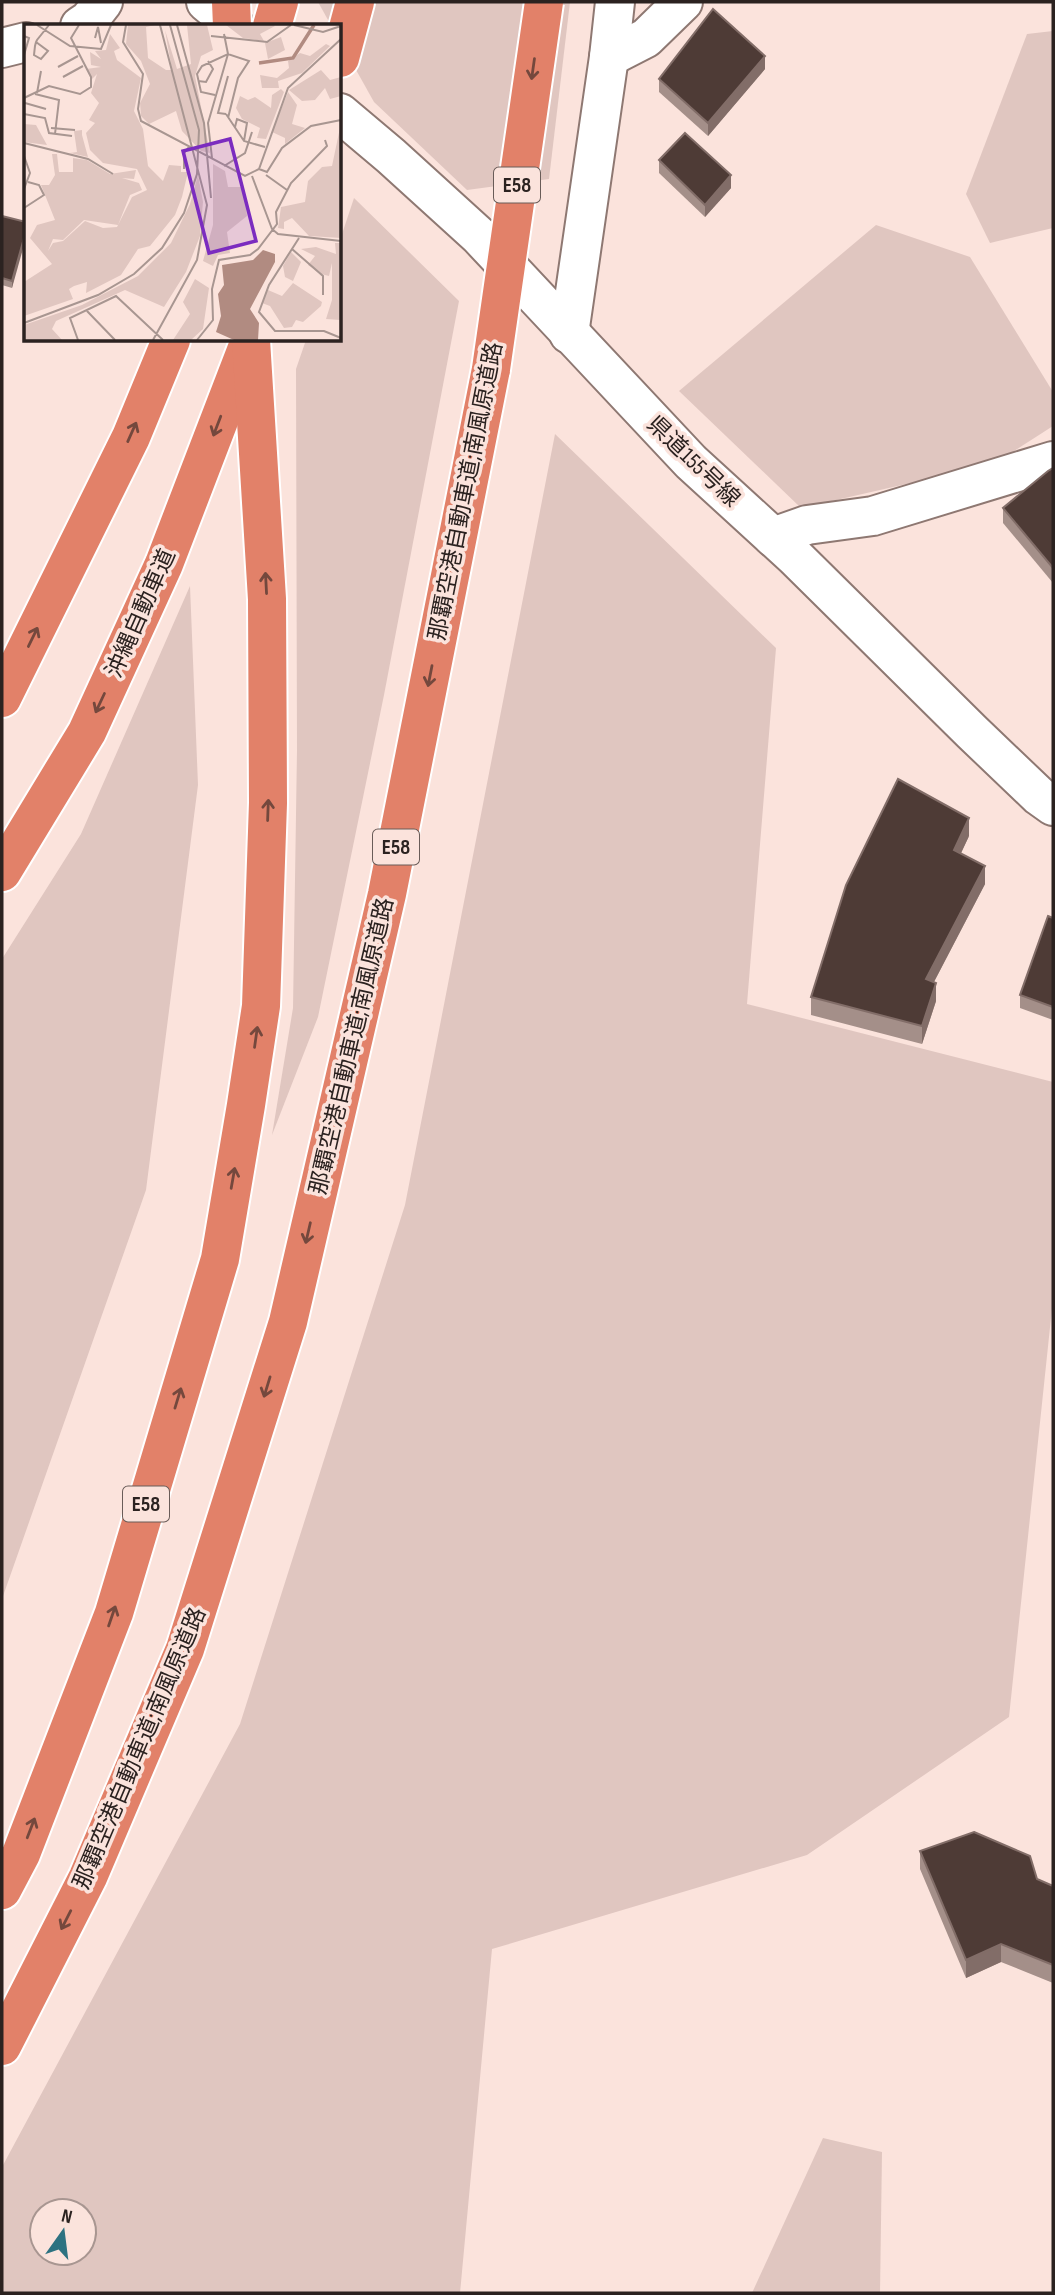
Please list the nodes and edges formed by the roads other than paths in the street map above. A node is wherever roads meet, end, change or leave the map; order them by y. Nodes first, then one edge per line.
1 (103, 2) edge
2 (206, 2) edge
3 (231, 2) edge
4 (279, 2) edge
5 (355, 2) edge
6 (544, 2) edge
7 (615, 2) edge
8 (683, 2) edge
9 (83, 24) edge
10 (232, 24) edge
11 (234, 24) edge
12 (273, 24) edge
13 (24, 42) edge
14 (2, 48) edge
15 (341, 54) edge
16 (609, 57) junction
17 (341, 114) edge
18 (569, 334) junction
19 (171, 341) edge
20 (251, 341) edge
21 (251, 341) edge
22 (1053, 461) edge
23 (773, 537) junction
24 (2, 698) edge
25 (1053, 806) edge
26 (2, 872) edge
27 (2, 1890) edge
28 (2, 2046) edge

1 - 9 main road
2 - 10 main road
3 - 11 highway, bridge
4 - 12 highway
5 - 15 highway
6 -> 28 highway, 那覇空港自動車道;南風原道路 / E58, bridge
7 - 16 main road
8 - 16 main road
13 - 14 main road
16 - 18 main road
17 - 18 main road, 県道155号線
18 - 23 main road, 県道155号線
24 -> 19 highway
20 -> 26 highway, 沖縄自動車道 / E58
27 -> 21 highway, E58
22 - 23 main road
23 - 25 main road, 県道155号線

